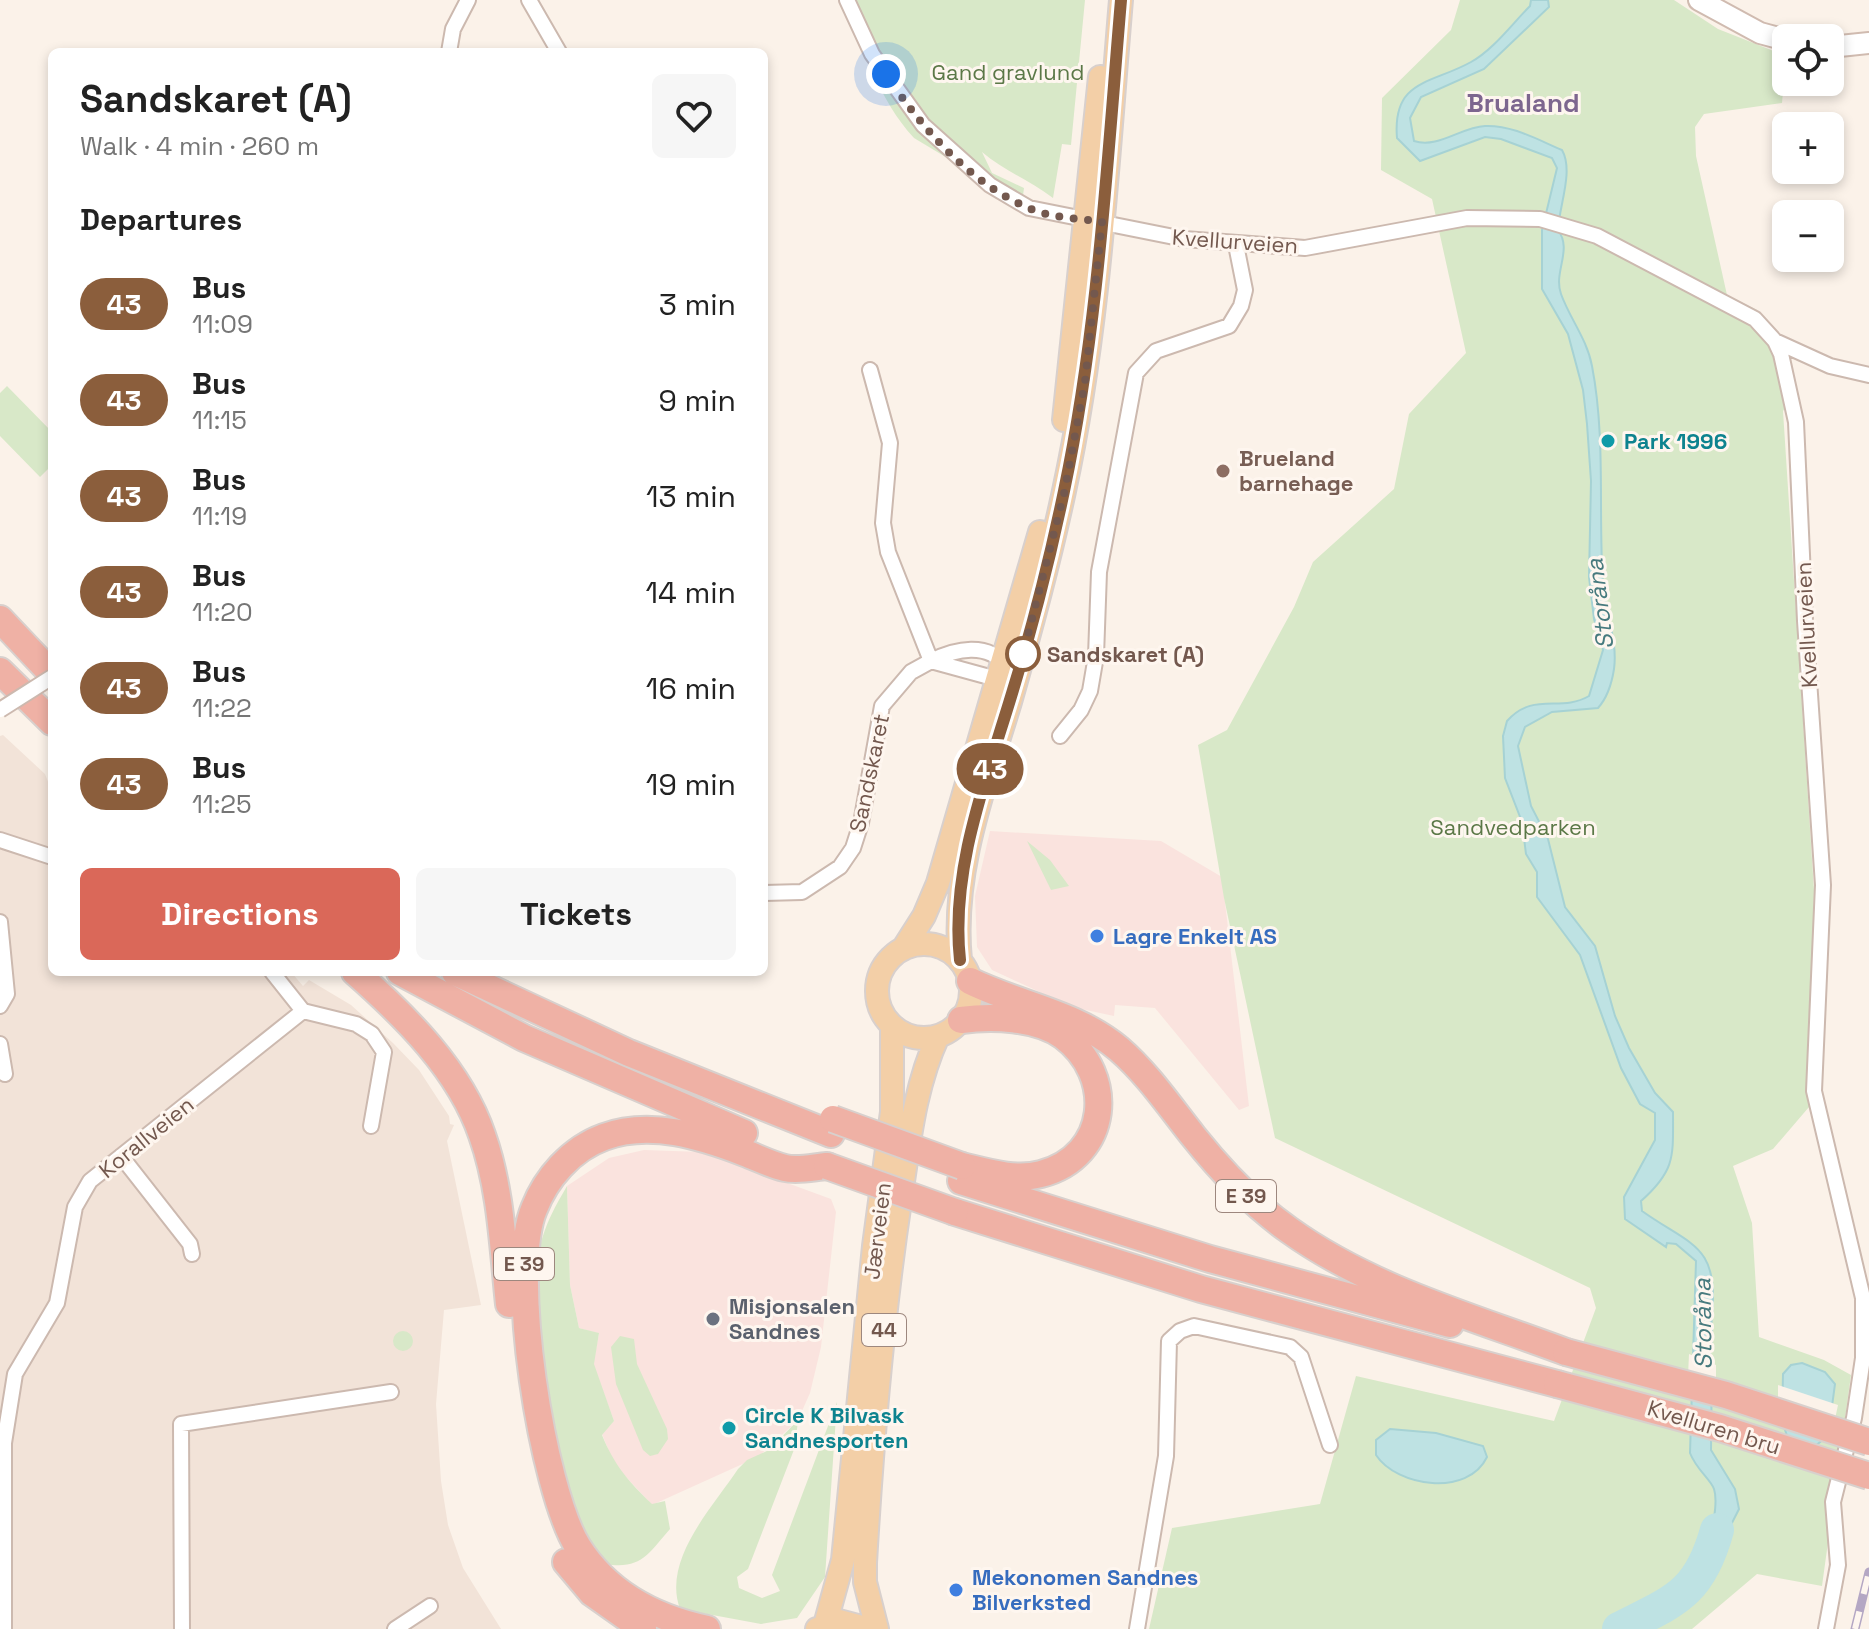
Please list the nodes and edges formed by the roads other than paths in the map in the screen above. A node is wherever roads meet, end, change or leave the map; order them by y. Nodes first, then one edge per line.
1 (468, 0) edge
2 (529, 0) edge
3 (847, 0) edge
4 (1109, 0) edge
5 (1121, 0) edge
6 (1699, 0) edge
7 (1772, 36) edge
8 (1864, 44) edge
9 (1844, 46) edge
10 (450, 48) edge
11 (557, 48) edge
12 (1094, 220) junction
13 (1236, 245) junction
14 (1775, 341) junction
15 (870, 370) dead end
16 (1869, 375) edge
17 (0, 619) edge
18 (1001, 659) junction
19 (931, 661) junction
20 (0, 671) edge
21 (48, 672) edge
22 (48, 679) edge
23 (1005, 680) junction
24 (0, 710) edge
25 (48, 718) edge
26 (1060, 736) dead end
27 (0, 840) edge
28 (48, 856) edge
29 (768, 893) edge
30 (0, 922) edge
31 (903, 949) junction
32 (965, 970) junction
33 (275, 976) edge
34 (359, 976) edge
35 (408, 976) edge
36 (464, 976) edge
37 (502, 976) edge
38 (0, 1006) edge
39 (303, 1011) junction
40 (961, 1020) junction
41 (892, 1026) junction
42 (938, 1036) junction
43 (0, 1044) edge
44 (5, 1074) dead end
45 (371, 1126) dead end
46 (832, 1127) junction
47 (121, 1156) junction
48 (827, 1166) junction
49 (962, 1174) junction
50 (192, 1254) dead end
51 (1566, 1352) junction
52 (391, 1392) dead end
53 (1869, 1442) edge
54 (1330, 1445) dead end
55 (1869, 1476) edge
56 (430, 1606) dead end
57 (641, 1621) edge
58 (821, 1627) edge
59 (4, 1629) edge
60 (182, 1629) edge
61 (395, 1629) edge
62 (707, 1629) edge
63 (869, 1629) edge
64 (877, 1629) edge
65 (1137, 1629) edge
66 (1826, 1629) edge

1 - 10 street
2 - 11 street
3 - 12 street, Kvellurveien
4 - 12 main road, 44
5 - 12 main road, 44
6 - 7 street
8 - 9 street
12 - 13 street, Kvellurveien
12 - 18 main road, 44
12 - 23 main road, 44
13 - 14 street, Kvellurveien
13 - 26 street
14 - 16 street
14 - 66 street, Kvellurveien
15 - 19 street
17 - 21 highway
18 - 19 street, Sandskaret
18 - 23 main road, 44
19 - 23 street
19 - 29 street, Sandskaret
20 - 25 highway
22 - 24 street, bridge
23 - 31 main road, 44
23 - 32 main road, 44
27 - 28 street
30 - 38 street
31 - 32 main road
31 - 41 main road, 44
32 - 40 main road, 44
32 - 51 highway, E 39
33 - 39 street
34 - 57 highway, E 39
35 - 48 highway, E 39
36 - 46 highway, E 39
37 - 46 highway, E 39
39 - 45 street
39 - 47 street, Korallveien
40 - 42 main road
40 - 49 highway, E 39
41 - 42 main road
41 - 58 main road, Jærveien / 44
42 - 64 main road, Jærveien / 44
43 - 44 street
46 - 49 highway, E 39
47 - 50 street
47 - 59 street, Korallveien
48 - 55 highway, Kvelluren bru / E 39, bridge
48 - 57 highway, E 39
49 - 51 highway, E 39
51 - 53 highway, Kvelluren bru / E 39, bridge
52 - 60 street
54 - 65 street
56 - 61 street
57 - 62 highway, E 39
58 - 63 main road, 44

